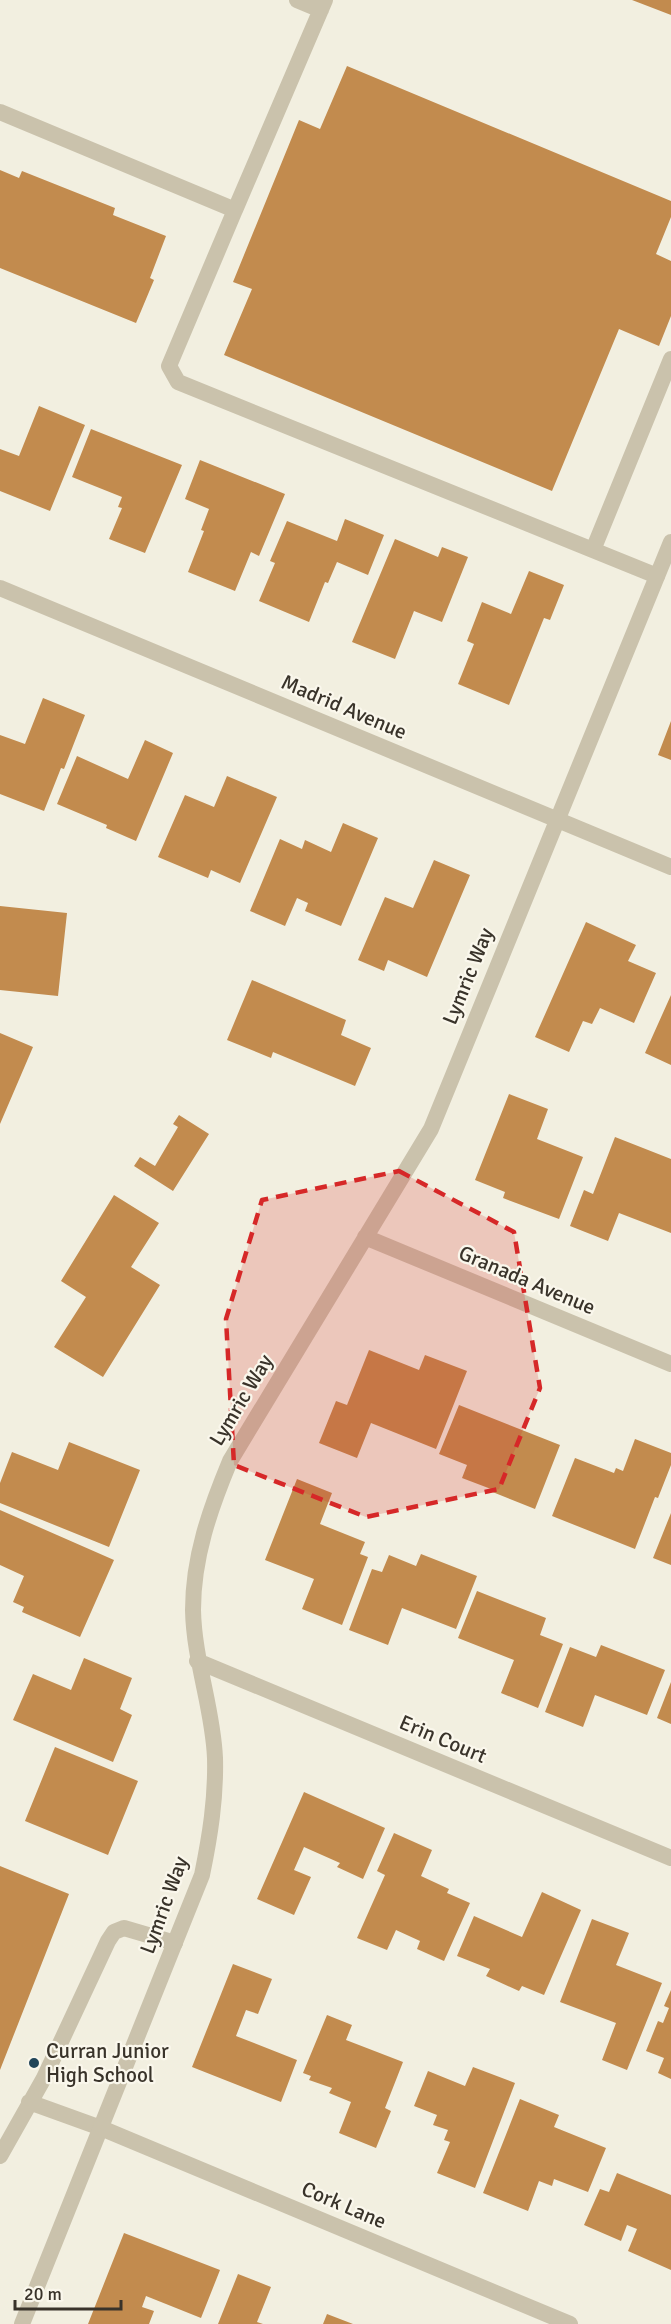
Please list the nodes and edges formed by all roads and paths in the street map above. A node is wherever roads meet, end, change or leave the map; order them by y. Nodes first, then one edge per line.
1 (297, 0) edge
2 (323, 5) edge
3 (0, 112) edge
4 (235, 210) junction
5 (671, 359) edge
6 (671, 542) edge
7 (593, 550) junction
8 (657, 576) junction
9 (0, 588) edge
10 (556, 819) junction
11 (671, 867) edge
12 (365, 1237) junction
13 (671, 1364) edge
14 (197, 1661) junction
15 (671, 1858) edge
16 (175, 1943) junction
17 (29, 2102) junction
18 (101, 2128) junction
19 (0, 2156) edge
20 (22, 2324) edge
21 (570, 2324) edge

1 - 2 street
2 - 4 street
3 - 4 street
4 - 7 street
5 - 7 street
6 - 8 street, Lymric Way
7 - 8 street
8 - 10 street, Lymric Way
9 - 10 street, Madrid Avenue
10 - 11 street, Madrid Avenue
10 - 12 street, Lymric Way
12 - 13 street, Granada Avenue
12 - 14 street, Lymric Way
14 - 15 street, Erin Court
14 - 16 street, Lymric Way
16 - 17 street
16 - 18 street, Lymric Way
17 - 18 street, Cork Lane
17 - 19 street
18 - 20 street, Lymric Way
18 - 21 street, Cork Lane

